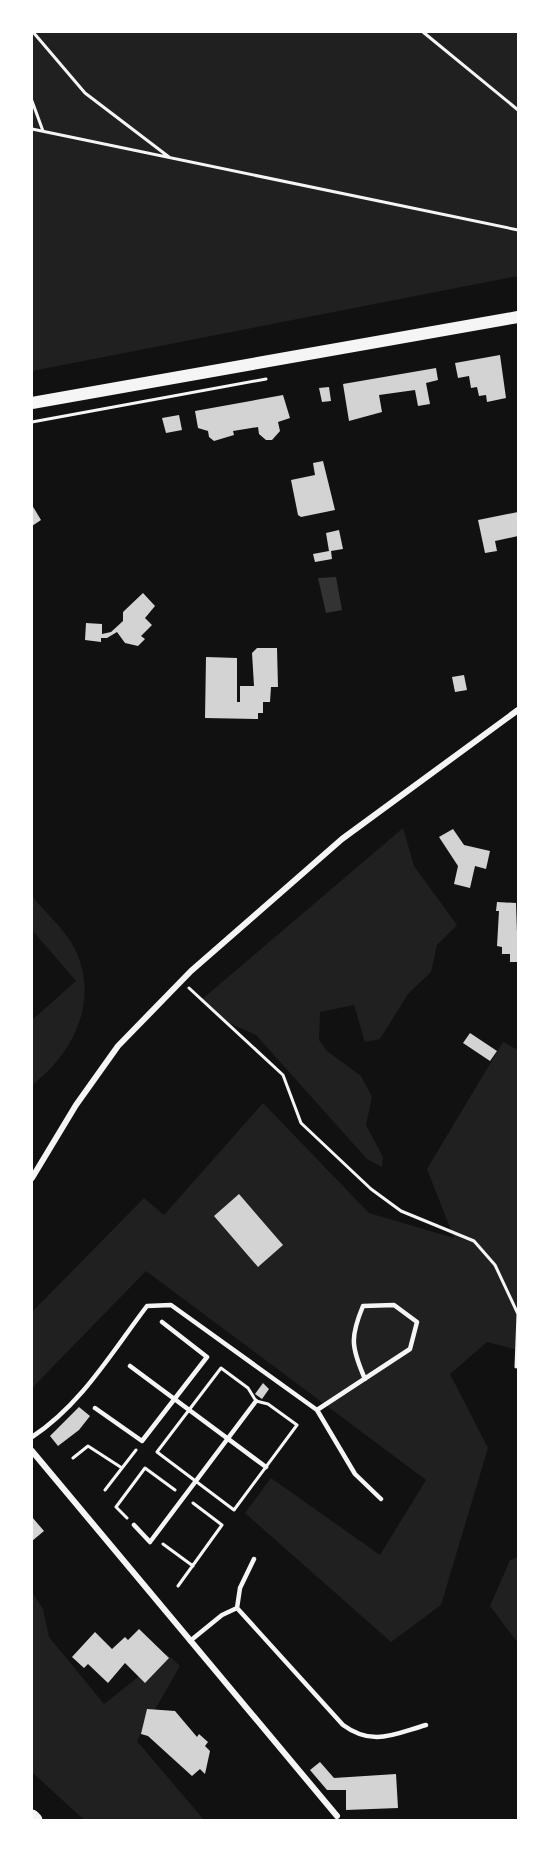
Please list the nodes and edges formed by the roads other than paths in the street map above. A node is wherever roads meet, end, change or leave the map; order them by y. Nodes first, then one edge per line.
1 (519, 318) edge
2 (32, 403) edge
3 (519, 710) edge
4 (32, 1178) edge
5 (162, 1322) dead end
6 (130, 1366) dead end
7 (365, 1379) junction
8 (174, 1399) junction
9 (256, 1401) dead end
10 (94, 1408) dead end
11 (317, 1410) junction
12 (32, 1437) edge
13 (227, 1439) junction
14 (32, 1451) edge
15 (266, 1467) dead end
16 (381, 1499) dead end
17 (134, 1525) dead end
18 (254, 1559) dead end
19 (237, 1608) junction
20 (190, 1641) junction
21 (426, 1725) dead end
22 (337, 1816) dead end
23 (32, 1817) edge
24 (35, 1821) edge

1 - 2 main road
3 - 4 street
5 - 8 lane
6 - 8 lane
7 - 7 lane
7 - 11 lane
8 - 10 lane
8 - 13 lane
9 - 13 lane
11 - 12 lane
11 - 16 lane
13 - 15 lane
13 - 17 lane
14 - 20 street
18 - 19 lane
19 - 20 lane
19 - 21 lane
20 - 22 street
23 - 24 main road

